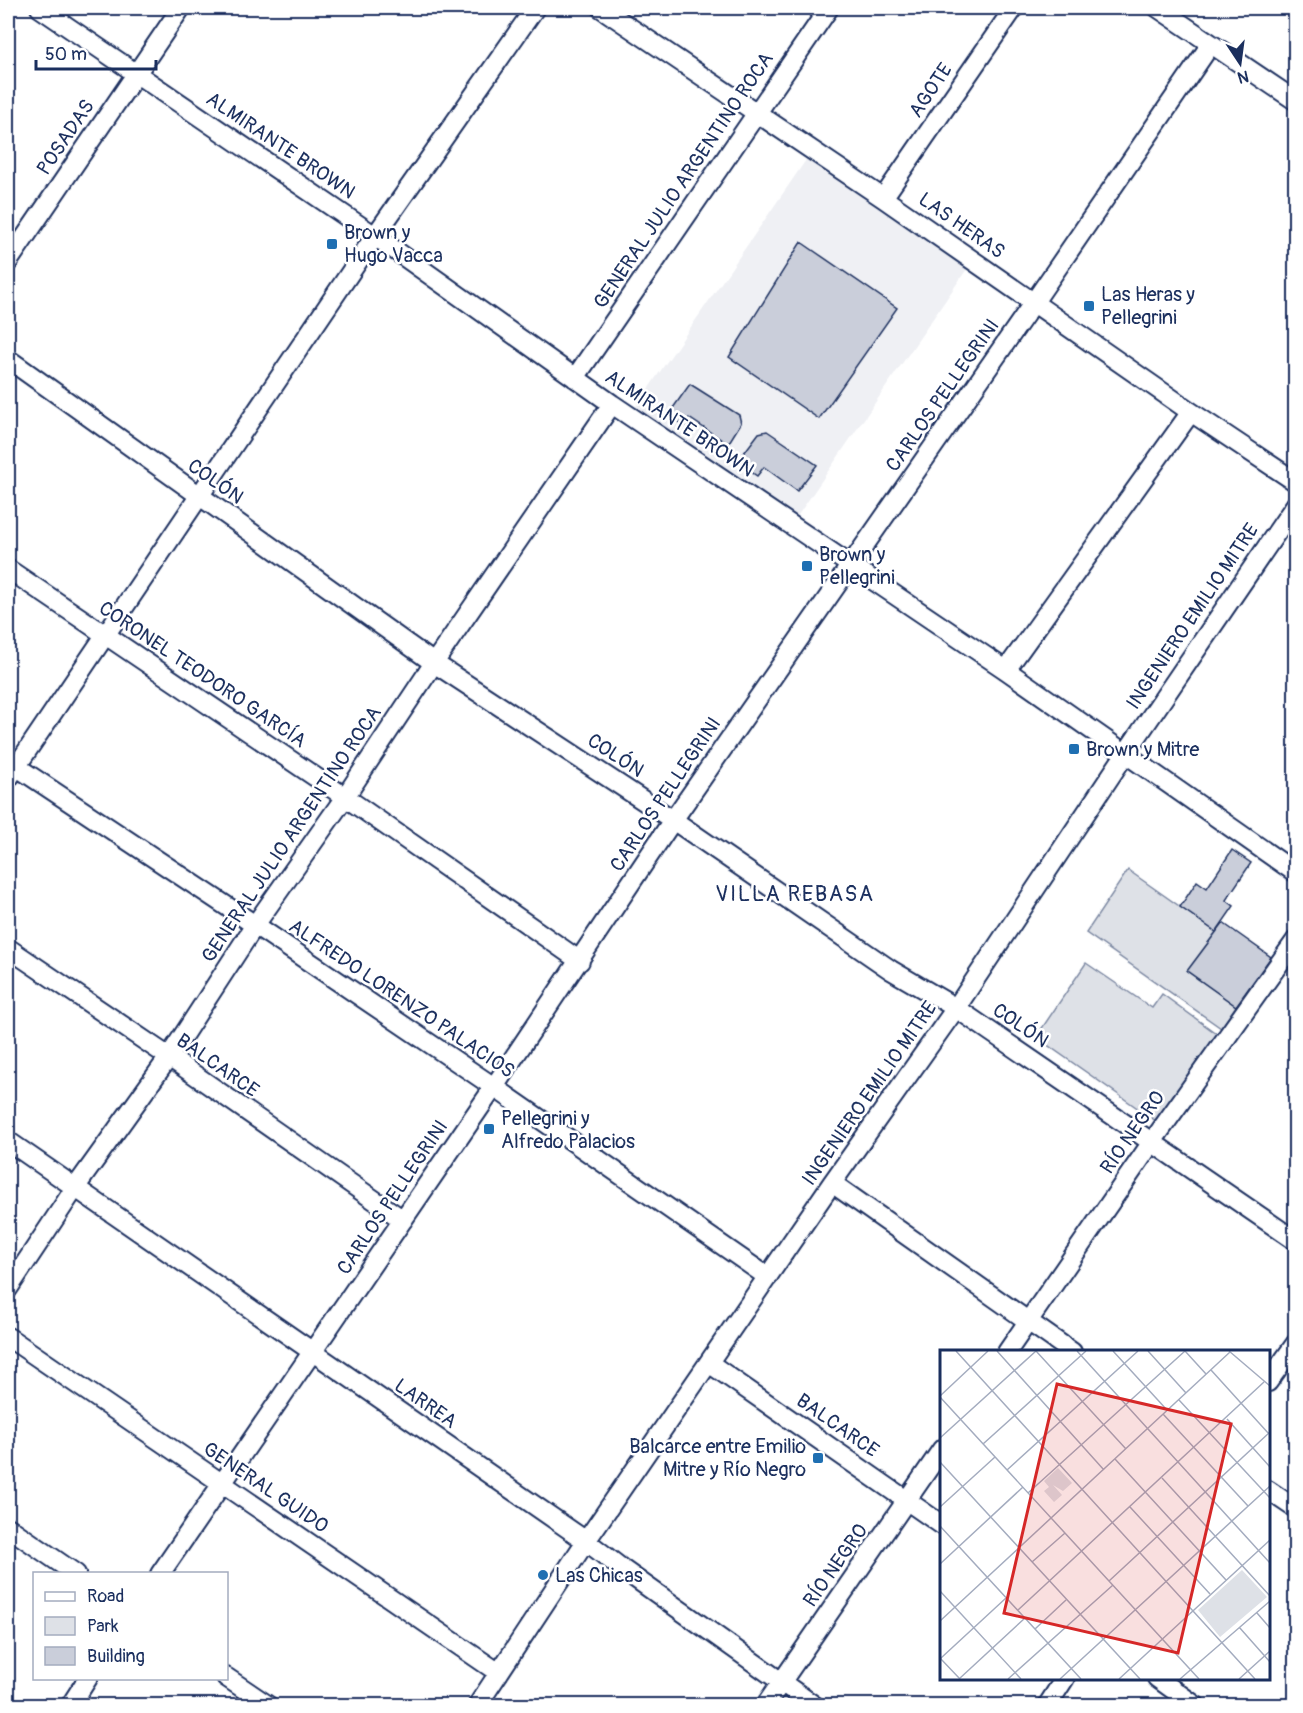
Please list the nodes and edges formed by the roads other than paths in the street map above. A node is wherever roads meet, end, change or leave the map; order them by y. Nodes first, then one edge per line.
1 (40, 8) edge
2 (181, 8) edge
3 (535, 8) edge
4 (601, 8) edge
5 (829, 8) edge
6 (1014, 8) edge
7 (1158, 8) edge
8 (1211, 44) junction
9 (136, 74) junction
10 (1296, 101) edge
11 (757, 112) junction
12 (883, 198) junction
13 (375, 236) junction
14 (8, 262) edge
15 (1034, 302) junction
16 (8, 359) edge
17 (575, 378) junction
18 (612, 404) junction
19 (1191, 412) junction
20 (1296, 482) edge
21 (198, 495) junction
22 (1296, 504) edge
23 (850, 566) junction
24 (8, 569) edge
25 (104, 635) junction
26 (434, 663) junction
27 (1006, 670) junction
28 (1126, 753) junction
29 (10, 769) edge
30 (345, 797) junction
31 (674, 820) junction
32 (1296, 873) edge
33 (255, 925) junction
34 (1296, 940) edge
35 (8, 948) edge
36 (580, 961) junction
37 (956, 1008) junction
38 (169, 1058) junction
39 (494, 1087) junction
40 (8, 1141) edge
41 (1152, 1142) junction
42 (832, 1183) junction
43 (75, 1188) junction
44 (402, 1220) junction
45 (1296, 1241) edge
46 (768, 1277) junction
47 (8, 1289) edge
48 (1028, 1321) junction
49 (8, 1337) edge
50 (1296, 1343) edge
51 (1009, 1350) edge
52 (1069, 1350) edge
53 (313, 1353) junction
54 (709, 1363) junction
55 (1270, 1381) edge
56 (940, 1452) edge
57 (221, 1484) junction
58 (1270, 1491) edge
59 (907, 1500) junction
60 (1296, 1509) edge
61 (940, 1524) edge
62 (8, 1527) edge
63 (586, 1541) junction
64 (73, 1572) edge
65 (161, 1572) edge
66 (499, 1673) junction
67 (228, 1678) edge
68 (87, 1680) edge
69 (1064, 1680) edge
70 (1160, 1680) edge
71 (782, 1682) junction
72 (70, 1706) edge
73 (269, 1706) edge
74 (477, 1706) edge
75 (765, 1706) edge
76 (815, 1706) edge
77 (1047, 1706) edge
78 (1196, 1706) edge

1 - 9 street, ALMIRANTE BROWN
2 - 9 street, POSADAS
3 - 13 street
4 - 11 street, LAS HERAS
5 - 11 street, GENERAL JULIO ARGENTINO ROCA
6 - 12 street, AGOTE
7 - 8 street
8 - 10 street
8 - 15 street, CARLOS PELLEGRINI
9 - 13 street, ALMIRANTE BROWN
9 - 14 street, POSADAS
11 - 12 street, LAS HERAS
11 - 17 street, GENERAL JULIO ARGENTINO ROCA
12 - 15 street, LAS HERAS
13 - 17 street, ALMIRANTE BROWN
13 - 21 street
15 - 19 street, LAS HERAS
15 - 23 street, CARLOS PELLEGRINI
16 - 21 street, COLÓN
17 - 18 street, ALMIRANTE BROWN
18 - 23 street, ALMIRANTE BROWN
18 - 26 street, GENERAL JULIO ARGENTINO ROCA
19 - 20 street, LAS HERAS
19 - 27 street
21 - 25 street
21 - 26 street, COLÓN
22 - 28 street, INGENIERO EMILIO MITRE
23 - 27 street, ALMIRANTE BROWN
23 - 31 street, CARLOS PELLEGRINI
24 - 25 street, CORONEL TEODORO GARCÍA
25 - 29 street
25 - 30 street, CORONEL TEODORO GARCÍA
26 - 30 street, GENERAL JULIO ARGENTINO ROCA
26 - 31 street, COLÓN
27 - 28 street, ALMIRANTE BROWN
28 - 32 street, ALMIRANTE BROWN
28 - 37 street, INGENIERO EMILIO MITRE
29 - 33 street, ALFREDO LORENZO PALACIOS
30 - 33 street, GENERAL JULIO ARGENTINO ROCA
30 - 36 street, CORONEL TEODORO GARCÍA
31 - 36 street, CARLOS PELLEGRINI
31 - 37 street, COLÓN
33 - 38 street, GENERAL JULIO ARGENTINO ROCA
33 - 39 street, ALFREDO LORENZO PALACIOS
34 - 41 street, RÍO NEGRO
35 - 38 street, BALCARCE
36 - 39 street, CARLOS PELLEGRINI
37 - 41 street, COLÓN
37 - 42 street, INGENIERO EMILIO MITRE
38 - 43 street, GENERAL JULIO ARGENTINO ROCA
38 - 44 street, BALCARCE
39 - 44 street, CARLOS PELLEGRINI
39 - 46 street, ALFREDO LORENZO PALACIOS
40 - 43 street, LARREA
41 - 45 street, COLÓN
41 - 48 street, RÍO NEGRO
42 - 46 street, INGENIERO EMILIO MITRE
42 - 48 street
43 - 47 street, GENERAL JULIO ARGENTINO ROCA
43 - 53 street, LARREA
44 - 53 street, CARLOS PELLEGRINI
46 - 54 street, INGENIERO EMILIO MITRE
48 - 51 street, RÍO NEGRO
48 - 52 street
49 - 57 street, GENERAL GUIDO
50 - 55 street
53 - 57 street, CARLOS PELLEGRINI
53 - 63 street, LARREA
54 - 59 street, BALCARCE
54 - 63 street, INGENIERO EMILIO MITRE
56 - 59 street, RÍO NEGRO
57 - 65 street, CARLOS PELLEGRINI
57 - 66 street, GENERAL GUIDO
58 - 60 street
59 - 61 street, BALCARCE
59 - 71 street, RÍO NEGRO
62 - 64 street
63 - 66 street, INGENIERO EMILIO MITRE
63 - 71 street, LARREA
66 - 74 street, INGENIERO EMILIO MITRE
67 - 73 street
68 - 72 street
69 - 77 street
70 - 78 street
71 - 75 street, RÍO NEGRO
71 - 76 street, LARREA

